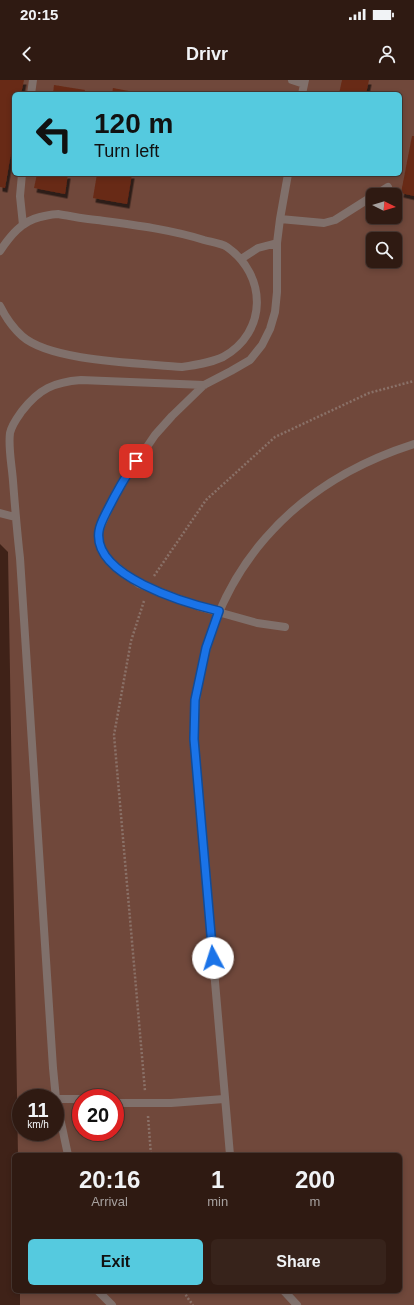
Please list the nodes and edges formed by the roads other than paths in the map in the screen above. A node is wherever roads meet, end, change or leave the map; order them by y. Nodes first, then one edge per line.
1 (33, 80) edge
2 (292, 80) edge
3 (305, 82) edge
4 (31, 92) edge
5 (302, 92) edge
6 (22, 176) edge
7 (288, 176) edge
8 (366, 201) edge
9 (280, 219) junction
10 (23, 225) junction
11 (277, 243) junction
12 (0, 251) edge
13 (241, 259) junction
14 (0, 306) edge
15 (204, 385) junction
16 (414, 444) edge
17 (0, 513) edge
18 (15, 517) junction
19 (219, 611) junction
20 (285, 627) dead end
21 (55, 1089) edge
22 (224, 1099) junction
23 (124, 1103) edge
24 (64, 1136) edge
25 (68, 1153) edge
26 (230, 1153) edge
27 (100, 1293) edge
28 (286, 1293) edge
29 (112, 1305) edge
30 (297, 1305) edge

1 - 4 lane
2 - 3 lane
3 - 5 lane
6 - 10 lane
7 - 9 lane
8 - 9 lane
9 - 11 lane
10 - 12 lane
10 - 13 lane
11 - 13 lane
11 - 15 lane
13 - 14 lane
15 - 18 lane
15 - 19 lane
16 - 19 lane
17 - 18 lane
18 - 21 lane
19 - 20 lane
19 - 22 lane
22 - 23 lane
22 - 26 lane
24 - 25 lane
27 - 29 lane
28 - 30 lane

